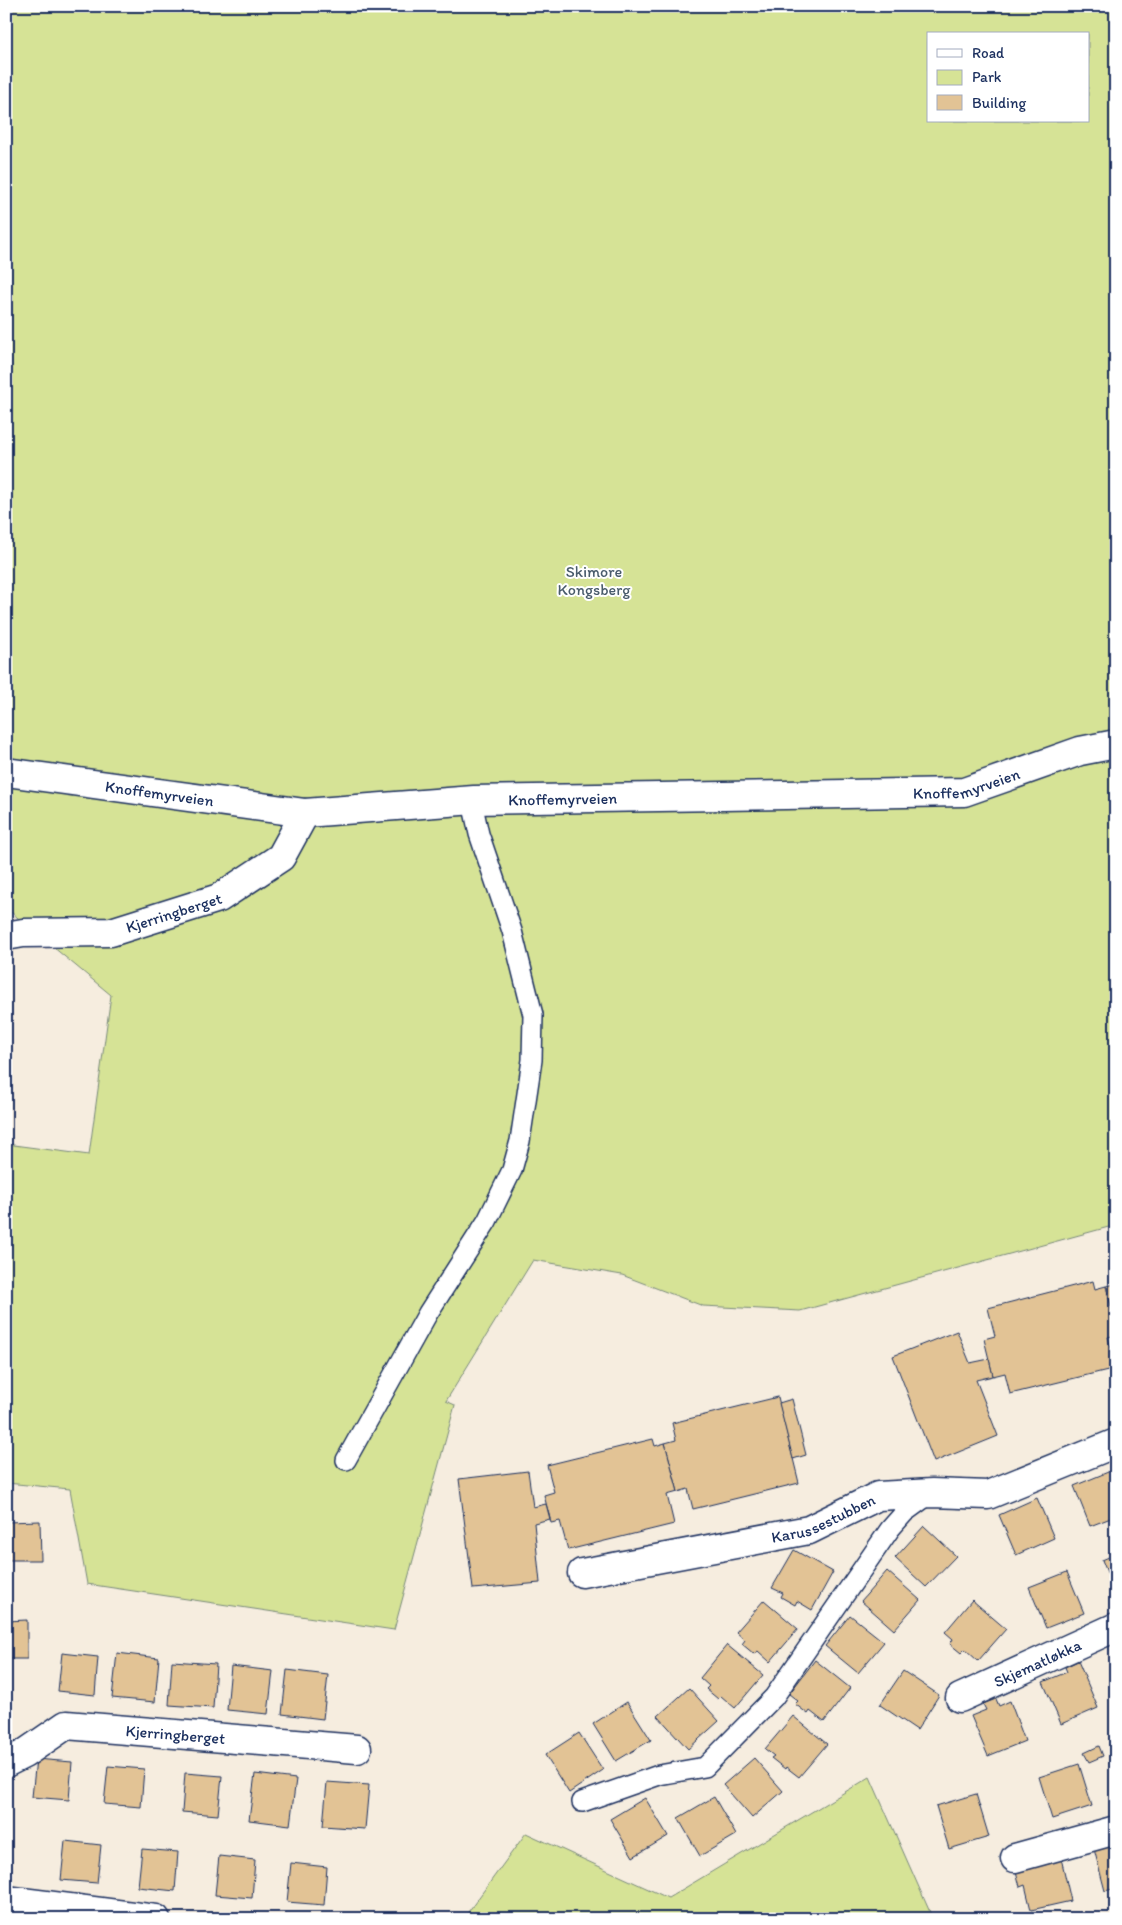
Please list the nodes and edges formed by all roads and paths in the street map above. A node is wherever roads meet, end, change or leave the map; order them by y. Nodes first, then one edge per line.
1 (1116, 744) edge
2 (6, 772) edge
3 (474, 800) junction
4 (305, 813) junction
5 (6, 936) edge
6 (1116, 1443) edge
7 (346, 1460) dead end
8 (932, 1493) junction
9 (582, 1573) dead end
10 (1116, 1627) edge
11 (960, 1698) dead end
12 (357, 1749) dead end
13 (6, 1763) edge
14 (582, 1802) dead end
15 (1116, 1830) edge
16 (1015, 1858) dead end
17 (6, 1900) edge
18 (156, 1919) edge

1 - 3 street, Knoffemyrveien
2 - 4 street, Knoffemyrveien
3 - 4 street, Knoffemyrveien
3 - 7 lane
4 - 5 street, Kjerringberget
6 - 8 street, Karussestubben
8 - 9 street, Karussestubben
8 - 14 lane
10 - 11 street, Skjematløkka
12 - 13 street, Kjerringberget
15 - 16 street
17 - 18 street

